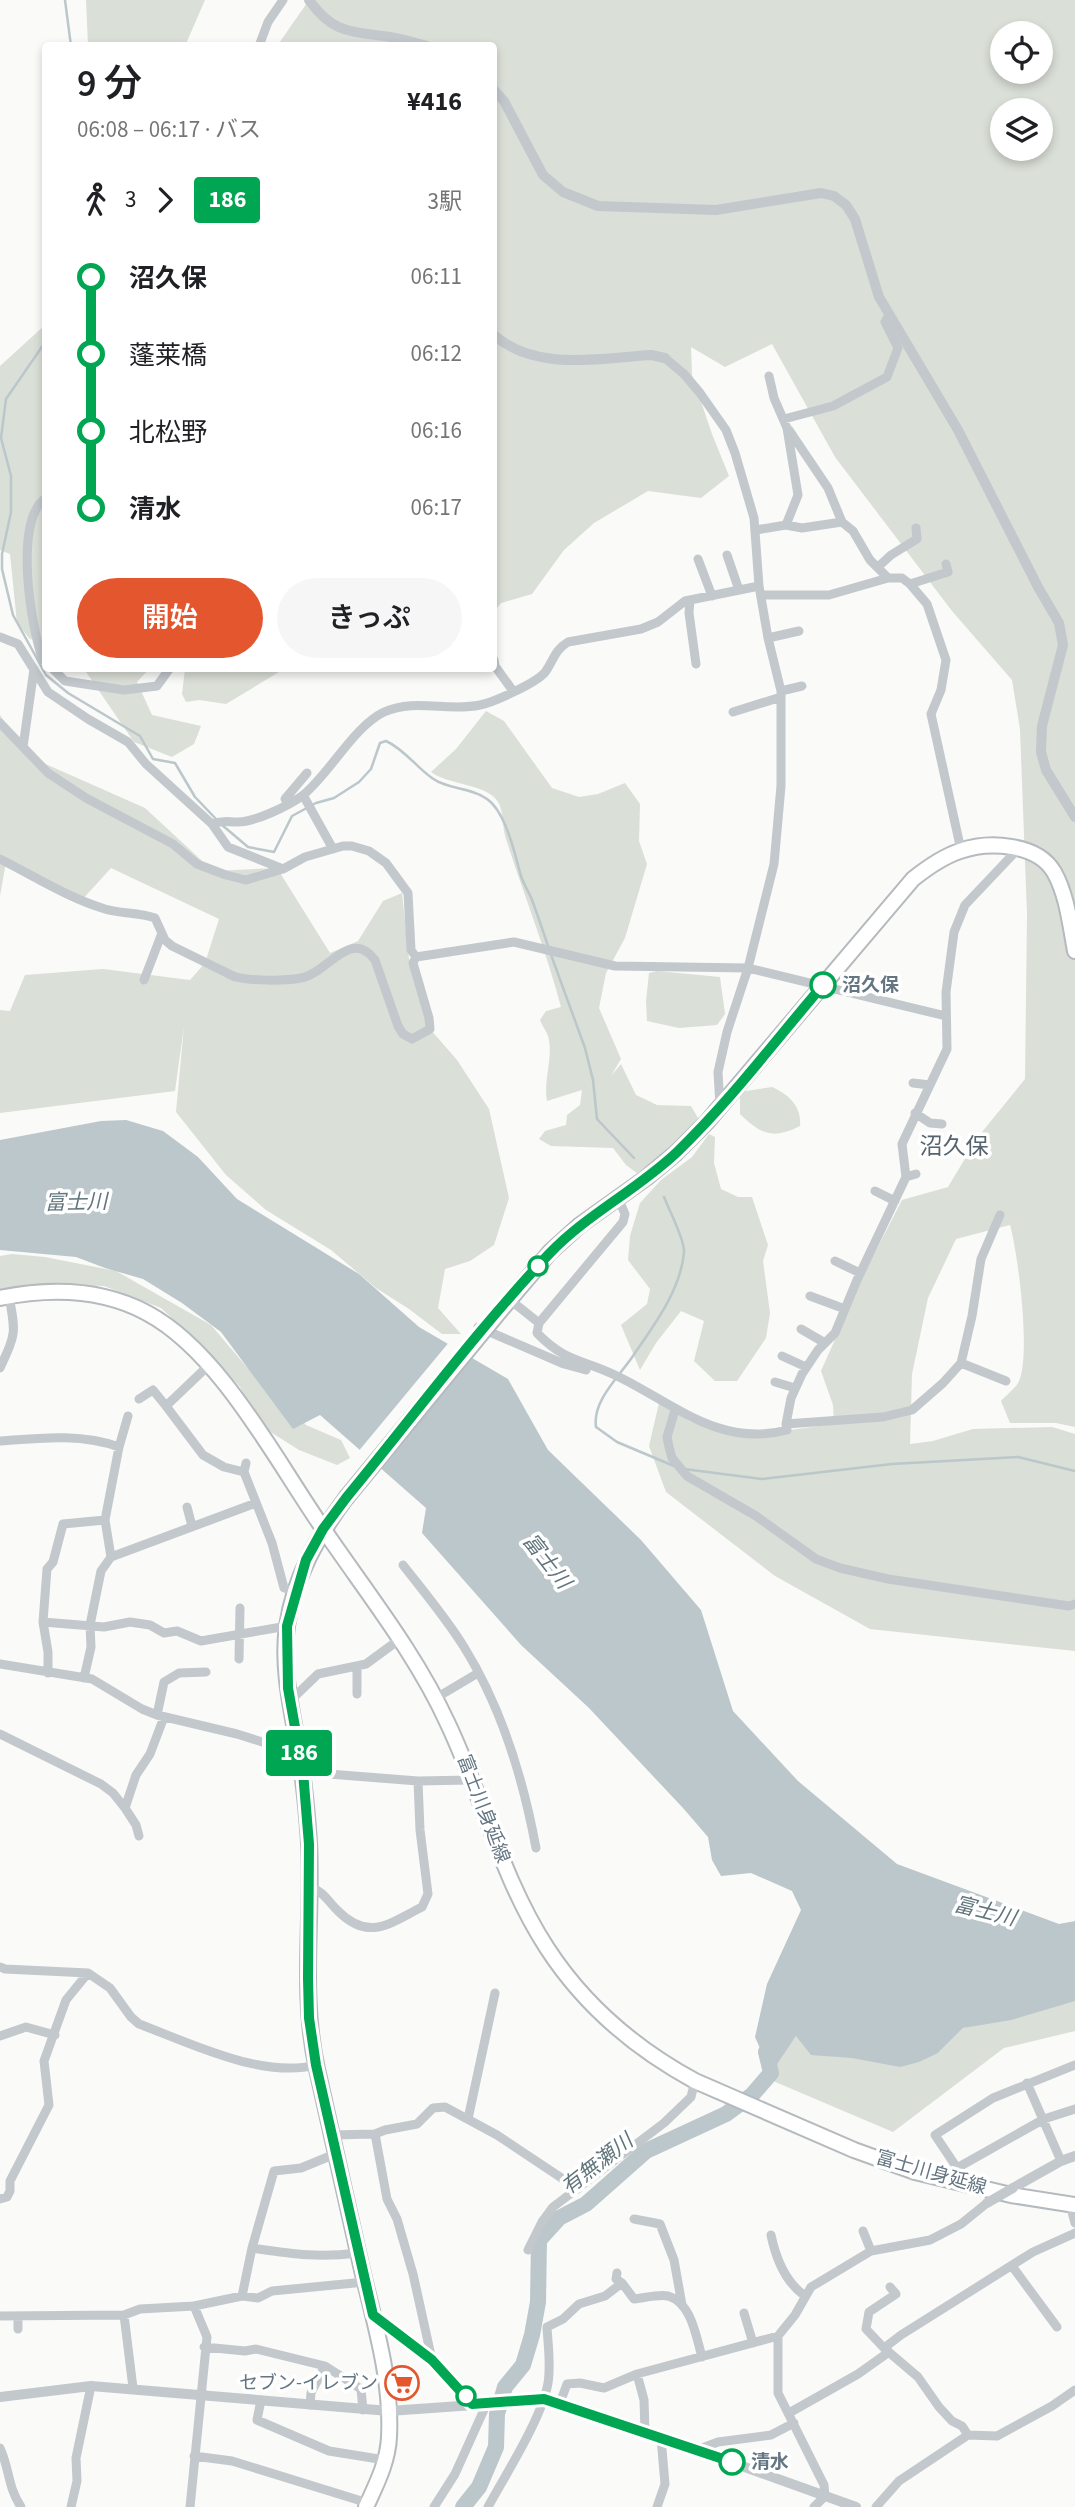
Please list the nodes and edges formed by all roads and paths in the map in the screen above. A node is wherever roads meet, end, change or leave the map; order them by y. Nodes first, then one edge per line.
1 (283, 0) edge
2 (309, 0) edge
3 (260, 42) edge
4 (410, 42) edge
5 (497, 93) edge
6 (889, 315) junction
7 (497, 338) edge
8 (665, 358) joint
9 (769, 376) dead end
10 (786, 423) junction
11 (42, 499) edge
12 (842, 522) junction
13 (786, 525) junction
14 (916, 528) dead end
15 (756, 530) junction
16 (727, 555) dead end
17 (698, 559) dead end
18 (946, 564) dead end
19 (879, 566) junction
20 (888, 578) junction
21 (910, 584) junction
22 (738, 590) junction
23 (760, 590) junction
24 (712, 597) junction
25 (690, 600) junction
26 (799, 631) dead end
27 (0, 637) edge
28 (768, 638) junction
29 (42, 653) edge
30 (42, 662) edge
31 (696, 664) dead end
32 (34, 668) junction
33 (497, 669) edge
34 (56, 672) edge
35 (167, 672) edge
36 (802, 686) dead end
37 (513, 691) junction
38 (781, 694) junction
39 (733, 712) dead end
40 (0, 723) edge
41 (23, 747) junction
42 (307, 773) dead end
43 (305, 798) junction
44 (283, 801) junction
45 (1075, 817) edge
46 (217, 822) junction
47 (1019, 848) junction
48 (332, 849) junction
49 (961, 850) junction
50 (0, 859) edge
51 (283, 869) junction
52 (162, 933) junction
53 (1075, 951) edge
54 (416, 957) junction
55 (748, 968) junction
56 (144, 979) dead end
57 (823, 985) junction
58 (946, 1016) junction
59 (913, 1083) dead end
60 (930, 1085) junction
61 (720, 1106) junction
62 (915, 1113) junction
63 (942, 1124) dead end
64 (916, 1174) dead end
65 (906, 1177) junction
66 (875, 1191) dead end
67 (618, 1198) junction
68 (895, 1201) junction
69 (1000, 1215) dead end
70 (835, 1261) dead end
71 (860, 1273) junction
72 (810, 1296) dead end
73 (4, 1297) edge
74 (504, 1305) junction
75 (845, 1309) junction
76 (539, 1323) junction
77 (478, 1327) dead end
78 (801, 1329) dead end
79 (825, 1343) junction
80 (782, 1356) dead end
81 (961, 1363) junction
82 (209, 1365) junction
83 (806, 1367) junction
84 (0, 1368) edge
85 (596, 1368) junction
86 (1006, 1381) dead end
87 (775, 1382) dead end
88 (795, 1388) junction
89 (139, 1399) dead end
90 (166, 1406) junction
91 (675, 1410) junction
92 (128, 1416) dead end
93 (786, 1424) junction
94 (0, 1441) edge
95 (119, 1447) junction
96 (256, 1503) junction
97 (187, 1507) dead end
98 (105, 1520) junction
99 (192, 1527) junction
100 (323, 1529) junction
101 (110, 1556) junction
102 (403, 1566) dead end
103 (296, 1591) junction
104 (1075, 1604) edge
105 (240, 1608) dead end
106 (43, 1622) junction
107 (90, 1626) junction
108 (287, 1626) junction
109 (240, 1634) junction
110 (401, 1639) junction
111 (239, 1659) dead end
112 (0, 1666) edge
113 (357, 1667) junction
114 (206, 1672) dead end
115 (48, 1673) junction
116 (478, 1673) junction
117 (84, 1678) junction
118 (357, 1694) dead end
119 (436, 1698) junction
120 (290, 1701) junction
121 (160, 1716) junction
122 (0, 1734) edge
123 (300, 1754) junction
124 (303, 1772) junction
125 (471, 1780) junction
126 (418, 1781) junction
127 (125, 1808) junction
128 (139, 1836) dead end
129 (536, 1848) dead end
130 (310, 1887) junction
131 (0, 1967) edge
132 (88, 1973) junction
133 (495, 1993) dead end
134 (55, 2035) junction
135 (0, 2036) edge
136 (316, 2065) junction
137 (1075, 2065) edge
138 (696, 2082) junction
139 (1027, 2083) junction
140 (1075, 2109) edge
141 (468, 2119) junction
142 (1044, 2119) junction
143 (375, 2134) junction
144 (332, 2135) junction
145 (335, 2154) junction
146 (1075, 2156) edge
147 (1061, 2161) junction
148 (578, 2189) junction
149 (0, 2199) edge
150 (987, 2203) joint
151 (1072, 2205) edge
152 (634, 2219) dead end
153 (1075, 2222) edge
154 (863, 2231) dead end
155 (1075, 2232) edge
156 (771, 2235) dead end
157 (252, 2248) junction
158 (528, 2250) dead end
159 (871, 2251) junction
160 (358, 2253) junction
161 (1012, 2266) junction
162 (617, 2273) dead end
163 (365, 2282) junction
164 (622, 2283) junction
165 (890, 2287) dead end
166 (242, 2296) junction
167 (806, 2296) junction
168 (194, 2305) junction
169 (682, 2305) junction
170 (744, 2313) dead end
171 (124, 2315) junction
172 (373, 2315) junction
173 (0, 2316) edge
174 (18, 2317) junction
175 (1057, 2328) dead end
176 (18, 2329) dead end
177 (778, 2336) junction
178 (753, 2343) junction
179 (204, 2347) junction
180 (886, 2350) junction
181 (702, 2357) junction
182 (432, 2360) junction
183 (325, 2366) junction
184 (637, 2374) junction
185 (92, 2386) junction
186 (133, 2388) junction
187 (1075, 2390) edge
188 (199, 2394) junction
189 (0, 2397) edge
190 (544, 2399) junction
191 (261, 2400) junction
192 (489, 2403) junction
193 (560, 2403) junction
194 (472, 2404) junction
195 (310, 2405) junction
196 (363, 2410) junction
197 (389, 2412) junction
198 (789, 2413) junction
199 (794, 2424) junction
200 (645, 2432) junction
201 (968, 2435) junction
202 (661, 2438) junction
203 (0, 2448) edge
204 (697, 2450) junction
205 (194, 2456) junction
206 (385, 2460) junction
207 (4, 2477) edge
208 (825, 2496) junction
209 (367, 2505) edge
210 (850, 2506) edge
211 (21, 2507) edge
212 (71, 2507) edge
213 (190, 2507) edge
214 (435, 2507) edge
215 (488, 2507) edge
216 (657, 2507) edge
217 (814, 2507) edge
218 (876, 2507) edge

1 - 3 street
2 - 4 street
5 - 6 street
6 - 10 street
6 - 45 street
7 - 8 street
8 - 15 street
9 - 10 street
10 - 12 street
10 - 13 street
11 - 29 street
12 - 13 street
12 - 19 street
13 - 15 street
14 - 19 street
15 - 23 street
16 - 22 street
17 - 24 street
18 - 21 street
19 - 20 street
20 - 21 street
20 - 23 street
21 - 49 street
22 - 23 street
22 - 24 street
23 - 28 street
24 - 25 street
25 - 31 street
25 - 37 street
26 - 28 street
27 - 32 street
28 - 38 street
30 - 32 street
32 - 41 street
32 - 46 street
33 - 37 street
34 - 35 street
36 - 38 street
37 - 43 street
38 - 39 street
38 - 55 street
40 - 41 street
41 - 51 street
42 - 44 street
43 - 44 street
43 - 48 street
44 - 46 street
46 - 51 street
47 - 49 main road
47 - 53 main road
47 - 58 street
48 - 51 street
48 - 54 street
49 - 57 main road
50 - 52 street
52 - 54 street
52 - 56 street
54 - 55 street
55 - 57 street
55 - 61 street
57 - 58 street
57 - 61 main road
58 - 60 street
59 - 60 street
60 - 62 street
61 - 67 main road
62 - 63 street
62 - 65 street
64 - 65 street
65 - 68 street
66 - 68 street
67 - 74 main road
67 - 76 street
68 - 71 street
69 - 81 street
70 - 71 street
71 - 75 street
72 - 75 street
73 - 82 main road, 富士川身延線
73 - 84 street
74 - 76 street
74 - 100 main road, bridge
75 - 79 street
76 - 85 street
77 - 85 street
78 - 79 street
79 - 83 street
80 - 83 street
81 - 86 street
81 - 93 street
82 - 90 street
82 - 100 main road, 富士川身延線
83 - 88 street
85 - 91 street
87 - 88 street
88 - 93 street
89 - 90 street
90 - 96 street
91 - 93 street
91 - 104 street
92 - 95 street
94 - 95 street
95 - 98 street
96 - 99 street
96 - 103 street
97 - 99 street
98 - 101 street
98 - 106 street
99 - 101 street
100 - 103 main road
100 - 110 main road, 富士川身延線
101 - 107 street
102 - 116 street
103 - 108 main road
105 - 109 street
106 - 107 street
106 - 115 street
107 - 109 street
107 - 117 street
108 - 109 street
108 - 120 main road
109 - 111 street
110 - 113 street
110 - 119 main road, 富士川身延線
112 - 115 street
113 - 118 street
113 - 120 street
114 - 121 street
115 - 117 street
116 - 119 street
116 - 129 street
117 - 121 street
119 - 125 main road, 富士川身延線
120 - 123 main road
121 - 123 street
121 - 127 street
122 - 127 street
123 - 124 main road
124 - 126 street
124 - 130 main road
125 - 126 street
125 - 138 main road, 富士川身延線
126 - 130 street
127 - 128 street
130 - 136 main road
131 - 132 street
132 - 134 street
132 - 136 street
133 - 141 street
134 - 135 street
134 - 149 street
136 - 144 main road
137 - 139 street
138 - 148 street
138 - 151 main road, 富士川身延線
139 - 142 street
139 - 142 street
140 - 142 street
141 - 143 street
141 - 148 street
142 - 147 street
143 - 144 street
143 - 182 street
144 - 145 main road
145 - 157 street
145 - 160 main road
146 - 147 street
147 - 150 street, bridge
148 - 158 street
150 - 159 street
151 - 153 street
152 - 169 street
154 - 159 street
155 - 161 street
156 - 167 street
157 - 160 street
157 - 166 street
159 - 167 street
160 - 163 main road
161 - 175 street
161 - 180 street
162 - 164 street
163 - 166 street
163 - 172 main road
164 - 169 street
164 - 190 street
165 - 180 street
166 - 168 street
167 - 177 street
168 - 171 street
168 - 179 street
169 - 181 street
170 - 178 street
171 - 174 street
171 - 186 street
172 - 182 street
172 - 197 main road
173 - 174 street
174 - 176 street
177 - 178 street
177 - 198 street
178 - 181 street
179 - 183 street
179 - 188 street
180 - 198 street
180 - 201 street
181 - 184 street
182 - 194 street
183 - 195 street
183 - 196 street
184 - 193 street
184 - 200 street
185 - 186 street
185 - 189 street
185 - 212 street
186 - 188 street
187 - 201 street
188 - 191 street
188 - 205 street
190 - 192 street
190 - 193 street
190 - 215 street
191 - 195 street
191 - 206 street
192 - 194 street
192 - 214 street
193 - 200 street
194 - 197 street
195 - 196 street
196 - 197 street
197 - 206 main road
198 - 199 street
199 - 204 street
199 - 208 street
200 - 202 street
201 - 218 street
202 - 204 street
202 - 216 street
203 - 207 street
204 - 208 street
205 - 209 street
205 - 213 street
206 - 209 main road
207 - 211 street
208 - 210 street
208 - 217 street

